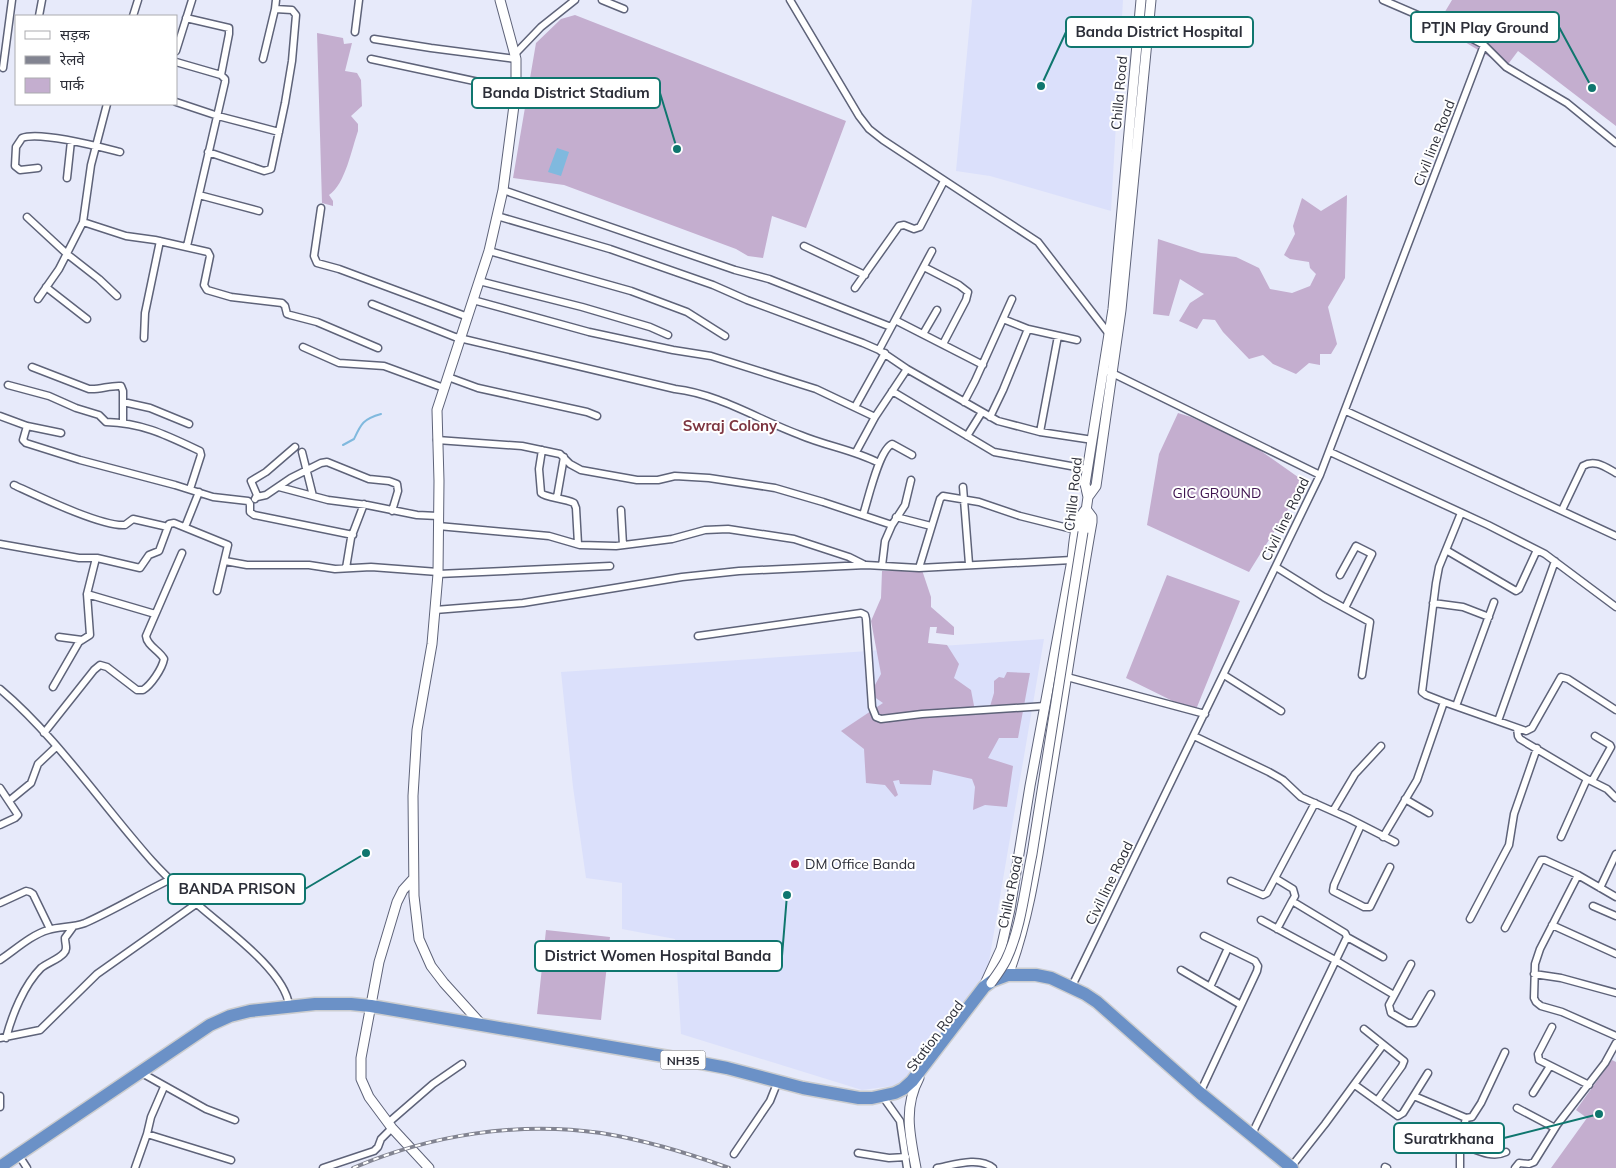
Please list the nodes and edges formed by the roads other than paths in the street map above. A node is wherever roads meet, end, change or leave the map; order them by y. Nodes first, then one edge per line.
1 (12, 0) edge
2 (42, 0) edge
3 (138, 0) edge
4 (192, 0) edge
5 (276, 0) edge
6 (359, 0) edge
7 (500, 0) edge
8 (575, 0) edge
9 (602, 0) edge
10 (790, 0) edge
11 (1141, 0) edge
12 (1151, 0) edge
13 (1383, 0) edge
14 (275, 9) junction
15 (624, 9) dead end
16 (40, 15) edge
17 (134, 15) edge
18 (186, 18) junction
19 (355, 32) dead end
20 (374, 39) dead end
21 (178, 44) edge
22 (1484, 45) junction
23 (516, 56) junction
24 (263, 59) dead end
25 (371, 59) dead end
26 (178, 63) edge
27 (3, 68) dead end
28 (221, 75) junction
29 (516, 90) junction
30 (1133, 91) junction
31 (1143, 92) junction
32 (178, 103) edge
33 (106, 105) edge
34 (218, 116) junction
35 (279, 132) junction
36 (71, 141) junction
37 (1616, 143) edge
38 (96, 146) junction
39 (120, 152) dead end
40 (208, 152) junction
41 (38, 168) dead end
42 (67, 178) dead end
43 (944, 181) junction
44 (503, 190) junction
45 (199, 195) junction
46 (321, 208) dead end
47 (259, 210) dead end
48 (497, 216) junction
49 (27, 217) dead end
50 (82, 222) junction
51 (160, 241) junction
52 (187, 246) junction
53 (804, 246) dead end
54 (488, 251) junction
55 (932, 251) dead end
56 (67, 254) junction
57 (924, 267) junction
58 (865, 275) junction
59 (479, 281) junction
60 (46, 287) junction
61 (855, 288) dead end
62 (117, 296) dead end
63 (38, 299) dead end
64 (1012, 299) dead end
65 (473, 300) junction
66 (372, 304) dead end
67 (937, 310) dead end
68 (468, 317) junction
69 (87, 319) dead end
70 (1003, 319) junction
71 (896, 320) junction
72 (891, 327) junction
73 (1028, 329) junction
74 (923, 334) junction
75 (1109, 334) junction
76 (668, 335) dead end
77 (725, 336) dead end
78 (1058, 336) junction
79 (144, 338) dead end
80 (461, 339) junction
81 (1077, 340) dead end
82 (943, 344) junction
83 (303, 346) dead end
84 (378, 348) dead end
85 (882, 351) junction
86 (983, 365) junction
87 (32, 366) dead end
88 (907, 369) junction
89 (1109, 371) junction
90 (448, 377) junction
91 (8, 385) dead end
92 (444, 388) junction
93 (892, 391) junction
94 (123, 402) junction
95 (964, 402) junction
96 (855, 407) junction
97 (1346, 411) junction
98 (982, 412) junction
99 (0, 416) edge
100 (597, 416) dead end
101 (876, 417) junction
102 (990, 417) junction
103 (123, 422) junction
104 (189, 424) dead end
105 (27, 426) junction
106 (1040, 432) junction
107 (60, 433) dead end
108 (968, 436) junction
109 (437, 440) junction
110 (1093, 440) junction
111 (295, 447) dead end
112 (542, 450) junction
113 (302, 452) dead end
114 (856, 452) junction
115 (1330, 452) junction
116 (912, 455) dead end
117 (564, 457) junction
118 (879, 463) junction
119 (1087, 469) junction
120 (307, 470) junction
121 (1616, 473) edge
122 (1320, 475) junction
123 (911, 480) dead end
124 (14, 485) dead end
125 (279, 487) junction
126 (962, 487) dead end
127 (190, 489) junction
128 (199, 492) junction
129 (313, 496) junction
130 (257, 497) junction
131 (556, 497) junction
132 (1088, 497) junction
133 (963, 500) junction
134 (250, 502) junction
135 (364, 504) junction
136 (1086, 509) junction
137 (392, 510) junction
138 (622, 510) dead end
139 (1562, 510) junction
140 (1461, 513) junction
141 (863, 515) junction
142 (438, 516) junction
143 (896, 517) junction
144 (892, 525) junction
145 (438, 526) junction
146 (931, 526) junction
147 (168, 527) junction
148 (185, 527) junction
149 (1080, 531) junction
150 (353, 535) junction
151 (1616, 536) edge
152 (0, 544) edge
153 (578, 544) junction
154 (623, 546) junction
155 (1446, 550) junction
156 (1537, 550) junction
157 (182, 553) dead end
158 (96, 558) junction
159 (1072, 560) junction
160 (225, 561) junction
161 (1555, 561) junction
162 (970, 564) junction
163 (866, 565) junction
164 (610, 566) dead end
165 (882, 566) junction
166 (1276, 567) junction
167 (346, 568) junction
168 (919, 568) junction
169 (438, 573) junction
170 (1340, 575) dead end
171 (217, 591) dead end
172 (87, 594) junction
173 (1494, 602) dead end
174 (1433, 603) junction
175 (1616, 607) edge
176 (1345, 608) junction
177 (435, 610) junction
178 (155, 614) junction
179 (1488, 617) junction
180 (698, 636) dead end
181 (59, 637) dead end
182 (82, 640) junction
183 (1224, 675) junction
184 (1362, 675) dead end
185 (1067, 677) junction
186 (53, 687) dead end
187 (0, 690) edge
188 (1444, 702) junction
189 (1045, 706) junction
190 (1456, 706) junction
191 (1616, 710) edge
192 (1281, 711) dead end
193 (1205, 714) junction
194 (1498, 721) junction
195 (1517, 728) junction
196 (44, 733) junction
197 (1194, 736) junction
198 (1595, 736) dead end
199 (1381, 746) dead end
200 (56, 747) junction
201 (1537, 748) junction
202 (1589, 780) junction
203 (0, 788) edge
204 (1616, 798) edge
205 (1405, 799) junction
206 (9, 801) junction
207 (1314, 803) junction
208 (1333, 811) junction
209 (1429, 813) dead end
210 (0, 825) edge
211 (1361, 825) junction
212 (1384, 837) junction
213 (1562, 837) dead end
214 (1394, 842) dead end
215 (1616, 854) edge
216 (1390, 867) dead end
217 (1578, 875) junction
218 (1275, 878) junction
219 (170, 879) junction
220 (413, 879) junction
221 (1232, 881) dead end
222 (1600, 888) junction
223 (1616, 897) edge
224 (1292, 901) junction
225 (0, 903) edge
226 (196, 904) junction
227 (1592, 906) dead end
228 (1616, 916) edge
229 (1470, 919) dead end
230 (1261, 920) dead end
231 (1552, 926) junction
232 (73, 927) junction
233 (1506, 928) dead end
234 (50, 929) junction
235 (1277, 929) junction
236 (1204, 936) dead end
237 (1346, 937) junction
238 (1228, 948) junction
239 (1616, 954) edge
240 (1383, 957) dead end
241 (0, 960) edge
242 (1335, 960) junction
243 (1411, 964) dead end
244 (1181, 970) dead end
245 (1534, 974) junction
246 (1008, 975) junction
247 (988, 985) junction
248 (1072, 986) junction
249 (1210, 987) junction
250 (1616, 993) edge
251 (1431, 994) dead end
252 (1394, 995) junction
253 (1242, 1005) junction
254 (289, 1006) junction
255 (371, 1006) junction
256 (482, 1026) junction
257 (1552, 1027) dead end
258 (1364, 1030) dead end
259 (1616, 1036) edge
260 (3, 1038) edge
261 (1616, 1043) edge
262 (1383, 1045) junction
263 (1505, 1052) dead end
264 (462, 1064) dead end
265 (1550, 1066) junction
266 (140, 1072) junction
267 (1428, 1073) dead end
268 (778, 1081) junction
269 (1355, 1084) junction
270 (1589, 1084) junction
271 (164, 1087) junction
272 (1200, 1093) junction
273 (1532, 1093) dead end
274 (0, 1096) edge
275 (1414, 1096) junction
276 (883, 1097) junction
277 (1377, 1101) junction
278 (0, 1108) edge
279 (1517, 1108) dead end
280 (1466, 1118) junction
281 (234, 1120) dead end
282 (390, 1126) junction
283 (1555, 1128) junction
284 (147, 1134) junction
285 (1252, 1134) junction
286 (1460, 1144) junction
287 (1506, 1152) dead end
288 (858, 1153) dead end
289 (18, 1154) junction
290 (734, 1154) dead end
291 (906, 1157) junction
292 (232, 1160) dead end
293 (0, 1165) edge
294 (27, 1168) edge
295 (135, 1168) edge
296 (323, 1168) edge
297 (429, 1168) edge
298 (907, 1168) edge
299 (916, 1168) edge
300 (937, 1168) edge
301 (993, 1168) edge
302 (1291, 1168) edge
303 (1460, 1168) edge
304 (1516, 1168) edge

1 - 27 street
2 - 16 street
3 - 17 street
4 - 18 street
5 - 14 street
6 - 19 street
7 - 23 main road
8 - 23 street
9 - 15 street
10 - 43 street
11 - 30 main road, Chilla Road
12 - 31 main road
13 - 22 street
14 - 24 street
14 - 35 street
18 - 21 street
18 - 28 street
20 - 23 street
22 - 37 street
22 - 97 street, Civil line Road
23 - 29 main road
25 - 29 street
26 - 28 street
28 - 34 street
29 - 44 main road
30 - 31 main road
30 - 75 main road, Chilla Road
31 - 89 main road
32 - 34 street
33 - 38 street
34 - 35 street
34 - 40 street
35 - 40 street
36 - 38 street
36 - 41 street
36 - 42 street
38 - 39 street
38 - 50 street
40 - 45 street
43 - 58 street
43 - 75 street
44 - 48 main road
44 - 72 street
45 - 47 street
45 - 52 street
46 - 68 street
48 - 54 main road
48 - 85 street
49 - 56 street
50 - 51 street
50 - 56 street
51 - 52 street
51 - 79 street
52 - 84 street
53 - 58 street
54 - 59 main road
54 - 77 street
55 - 57 street
56 - 60 street
56 - 62 street
57 - 71 street
57 - 82 street
58 - 61 street
59 - 65 main road
59 - 76 street
60 - 63 street
60 - 69 street
64 - 70 street
65 - 68 main road
65 - 96 street
66 - 80 street
67 - 74 street
68 - 80 main road
70 - 73 street
70 - 86 street
71 - 72 street
71 - 74 street
72 - 85 street
73 - 78 street
73 - 102 street
74 - 82 street
75 - 89 main road, Chilla Road
78 - 81 street
78 - 106 street
80 - 90 main road
80 - 114 street
82 - 86 street
83 - 92 street
85 - 88 street
85 - 96 street
86 - 95 street
87 - 94 street
88 - 93 street
88 - 95 street
89 - 110 main road, Chilla Road
89 - 122 street
89 - 132 main road
90 - 92 main road
90 - 100 street
91 - 103 street
92 - 109 main road
93 - 101 street
93 - 108 street
94 - 103 street
94 - 104 street
95 - 98 street
96 - 101 street
97 - 115 street, Civil line Road
97 - 139 street
98 - 102 street
98 - 108 street
99 - 105 street
101 - 114 street
102 - 106 street
103 - 127 street
105 - 107 street
105 - 127 street
106 - 110 street
108 - 119 street
109 - 112 street
109 - 142 main road
110 - 119 main road, Chilla Road
111 - 130 street
112 - 117 street
112 - 131 street
113 - 120 street
114 - 118 street
115 - 122 street, Civil line Road
115 - 140 street
116 - 118 street
117 - 131 street
117 - 141 street
118 - 141 street
119 - 132 main road, Chilla Road
120 - 125 street
120 - 129 street
120 - 137 street
121 - 139 street
122 - 166 street, Civil line Road
123 - 143 street
124 - 147 street
125 - 129 street
125 - 130 street
126 - 133 street
127 - 128 street
128 - 134 street
128 - 148 street
129 - 135 street
130 - 134 street
131 - 153 street
132 - 136 main road, Chilla Road
133 - 146 street
133 - 149 street
133 - 162 street
134 - 150 street
135 - 137 street
135 - 150 street
136 - 149 main road, Chilla Road
136 - 185 main road
137 - 142 street
138 - 154 street
139 - 151 street
140 - 155 street
140 - 156 street
141 - 144 street
142 - 145 main road
143 - 144 street
143 - 146 street
144 - 165 street
145 - 153 street
145 - 169 main road
146 - 168 street
147 - 148 street
147 - 158 street
148 - 160 street
149 - 159 main road
149 - 247 main road, Chilla Road, bridge
150 - 167 street
152 - 158 street
153 - 154 street
154 - 163 street
155 - 156 street
155 - 174 street
156 - 161 street
157 - 178 street
158 - 172 street
159 - 162 street
159 - 189 main road
160 - 167 street
160 - 171 street
161 - 175 street
161 - 194 street
162 - 168 street
163 - 165 street
163 - 177 street
164 - 169 street
165 - 168 street
166 - 176 street
166 - 183 street, Civil line Road
167 - 169 street
169 - 177 main road
170 - 176 street
172 - 178 street
172 - 182 street
173 - 179 street
174 - 179 street
174 - 188 street
176 - 184 street
177 - 220 main road
178 - 196 street
179 - 190 street
180 - 189 street
181 - 182 street
182 - 186 street
183 - 192 street
183 - 193 street, Civil line Road
185 - 193 street
185 - 246 main road
187 - 196 street
188 - 190 street
188 - 205 street
189 - 247 main road
190 - 194 street
191 - 195 street
193 - 197 street, Civil line Road
194 - 195 street
195 - 201 street
196 - 200 street
197 - 207 street
197 - 248 street, Civil line Road
198 - 202 street
199 - 208 street
200 - 206 street
200 - 219 street
201 - 202 street
201 - 229 street
202 - 204 street
202 - 213 street
203 - 206 street
205 - 209 street
205 - 212 street
206 - 210 street
207 - 208 street
207 - 218 street
208 - 211 street
211 - 212 street
211 - 216 street
212 - 214 street
215 - 222 street
217 - 222 street
217 - 231 street
217 - 233 street
218 - 221 street
218 - 224 street
219 - 226 street
219 - 232 street
220 - 255 main road
220 - 256 main road
222 - 223 street
224 - 235 street
224 - 237 street
225 - 234 street
226 - 254 street
226 - 260 street
227 - 228 street
230 - 235 street
231 - 239 street
231 - 245 street
232 - 234 street
232 - 260 street
234 - 241 street
235 - 242 street
236 - 238 street
237 - 240 street
237 - 242 street
238 - 249 street
238 - 253 street
242 - 252 street
242 - 285 street
243 - 252 street
244 - 249 street
245 - 250 street
245 - 259 street
246 - 247 highway, NH35
246 - 248 highway, NH35
247 - 276 highway, NH35
247 - 299 main road, Station Road
248 - 272 highway, NH35
249 - 253 street
251 - 252 street
253 - 272 street
254 - 255 highway, NH35
254 - 266 highway, NH35
255 - 256 highway, NH35
255 - 282 main road
256 - 268 highway, NH35
257 - 265 street
258 - 262 street
261 - 270 street
262 - 269 street
262 - 277 street
263 - 280 street
264 - 282 street
265 - 270 street
265 - 273 street
266 - 271 street
266 - 289 highway, NH35
267 - 275 street
268 - 276 highway, NH35
268 - 290 street
269 - 277 street
269 - 302 street
270 - 283 street
271 - 281 street
271 - 284 street
272 - 285 highway, NH35
274 - 278 street
275 - 277 street
275 - 280 street
276 - 291 street
279 - 283 street
280 - 286 street
282 - 296 street
282 - 297 main road
283 - 304 street
284 - 292 street
284 - 295 street
285 - 302 highway, NH35
286 - 287 street
286 - 303 street
288 - 291 street
289 - 293 highway, NH35
289 - 294 street
291 - 298 street
300 - 301 street

